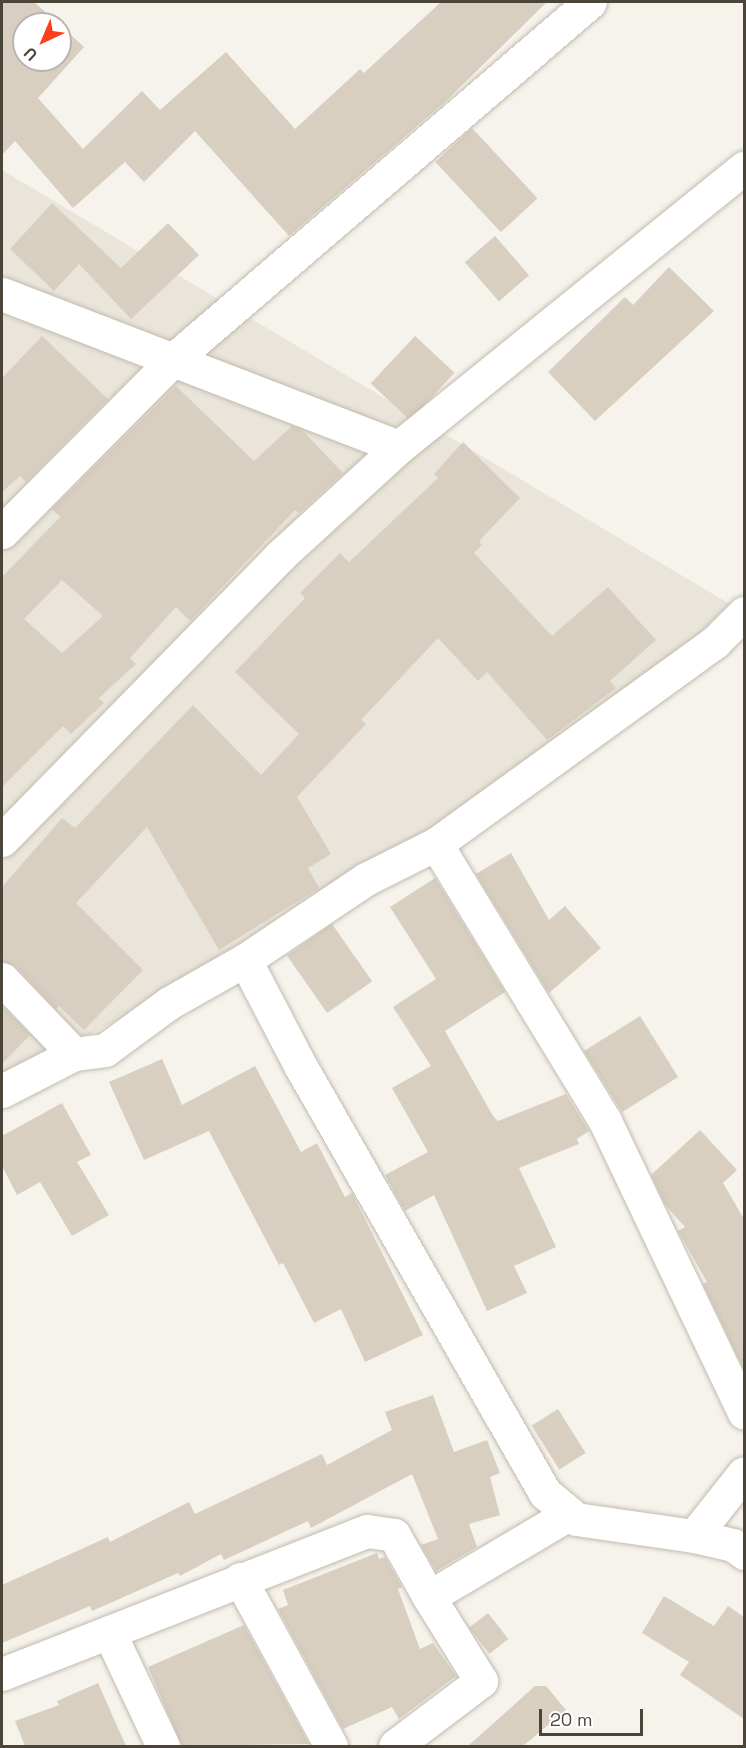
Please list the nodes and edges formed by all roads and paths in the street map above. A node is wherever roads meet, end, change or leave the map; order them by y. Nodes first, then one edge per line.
1 (590, 2) edge
2 (744, 168) edge
3 (2, 294) edge
4 (174, 359) junction
5 (399, 447) junction
6 (2, 532) edge
7 (744, 613) edge
8 (2, 840) edge
9 (436, 844) junction
10 (245, 960) junction
11 (2, 979) edge
12 (74, 1054) junction
13 (2, 1091) edge
14 (744, 1413) edge
15 (744, 1473) edge
16 (569, 1514) junction
17 (694, 1536) junction
18 (744, 1553) edge
19 (240, 1579) junction
20 (429, 1597) junction
21 (109, 1632) junction
22 (2, 1674) edge
23 (163, 1746) edge
24 (331, 1746) edge
25 (394, 1746) edge

1 - 4 street
2 - 5 street
3 - 4 street
4 - 5 street
4 - 6 street
5 - 8 street
7 - 9 street
9 - 10 street
9 - 14 street
10 - 12 street
10 - 16 street
11 - 12 street
12 - 13 street
15 - 17 street
16 - 17 street
16 - 20 street
17 - 18 street
19 - 20 street
19 - 21 street
19 - 24 street
20 - 25 street
21 - 22 street
21 - 23 street

